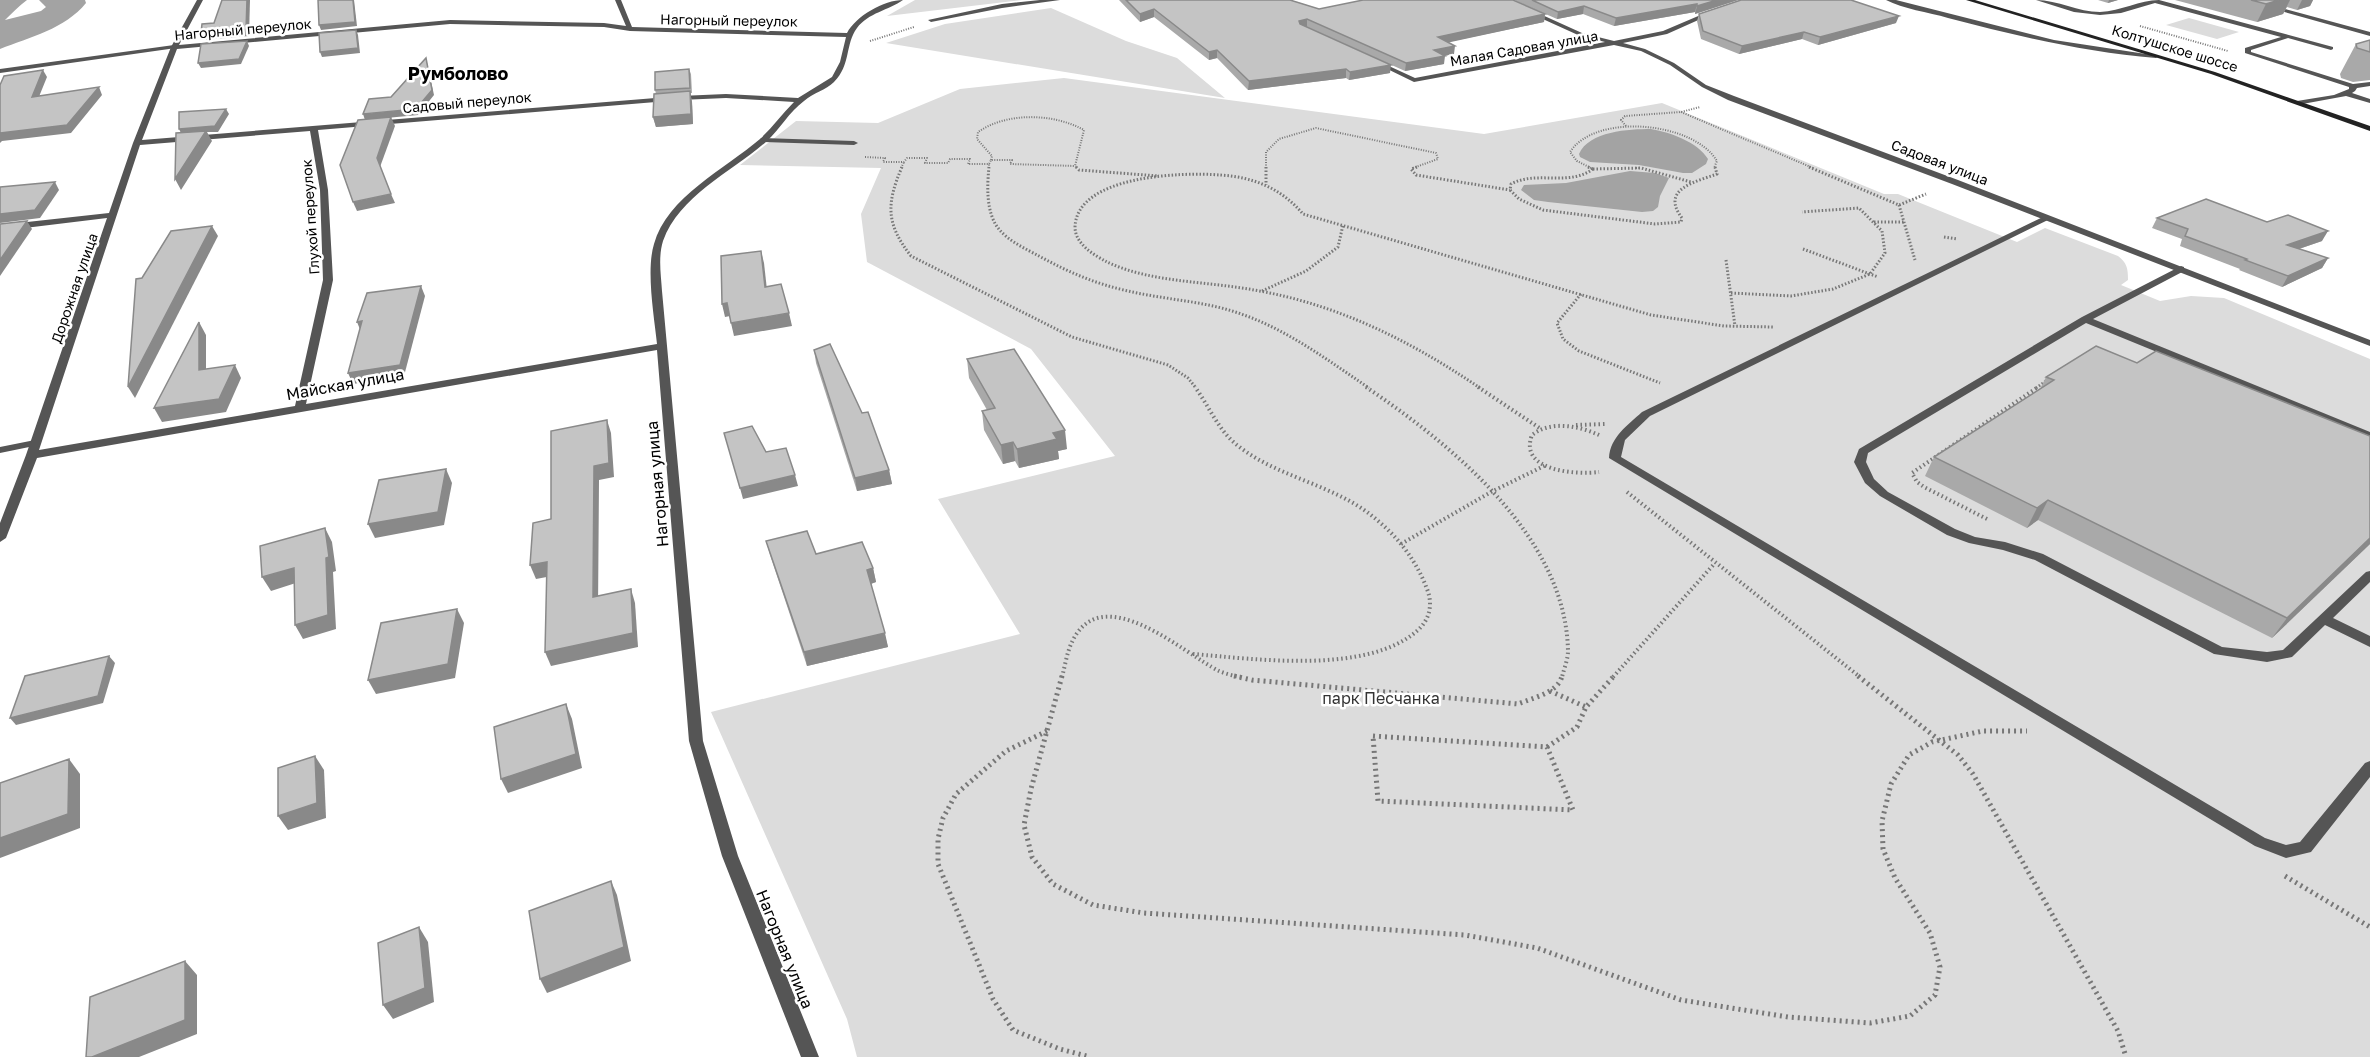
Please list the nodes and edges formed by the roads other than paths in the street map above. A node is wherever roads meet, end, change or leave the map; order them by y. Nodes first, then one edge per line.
1 (200, 0) edge
2 (618, 0) edge
3 (900, 0) edge
4 (1057, 0) edge
5 (1504, 0) edge
6 (1889, 0) edge
7 (1969, 0) edge
8 (2039, 0) edge
9 (2154, 0) edge
10 (2245, 0) edge
11 (1720, 9) edge
12 (932, 20) road end
13 (630, 29) junction
14 (2370, 34) edge
15 (2287, 36) junction
16 (848, 41) junction
17 (1615, 44) junction
18 (174, 47) junction
19 (2331, 48) dead end
20 (2156, 56) junction
21 (1373, 61) edge
22 (0, 71) edge
23 (2370, 84) edge
24 (2353, 86) junction
25 (2347, 94) junction
26 (799, 100) junction
27 (2370, 101) edge
28 (2300, 103) junction
29 (2370, 129) edge
30 (314, 130) junction
31 (764, 140) junction
32 (137, 143) junction
33 (854, 143) road end
34 (114, 214) junction
35 (2048, 218) junction
36 (0, 228) edge
37 (2181, 269) junction
38 (2085, 319) junction
39 (2370, 343) edge
40 (663, 346) junction
41 (300, 408) junction
42 (2370, 435) edge
43 (34, 449) junction
44 (0, 450) edge
45 (0, 537) edge
46 (2370, 575) edge
47 (2324, 619) junction
48 (2370, 642) edge
49 (2370, 766) edge
50 (810, 1057) edge

1 - 18 street, Дорожная улица
2 - 13 street
3 - 16 street, Нагорная улица
4 - 12 street
5 - 17 street, Садовая улица
6 - 20 street
7 - 20 main road, Колтушское шоссе
8 - 9 street
9 - 15 street
10 - 14 street
11 - 17 street, Малая Садовая улица
13 - 16 street, Нагорный переулок
13 - 18 street, Нагорный переулок
15 - 19 street
15 - 24 street
16 - 26 street, Нагорная улица
17 - 21 street, Малая Садовая улица
17 - 35 street, Садовая улица
18 - 22 street, Нагорный переулок
18 - 32 street, Дорожная улица
20 - 28 main road, Колтушское шоссе
23 - 24 street
24 - 25 street
25 - 27 street
25 - 28 street
26 - 30 street, Садовый переулок
26 - 31 street, Нагорная улица
28 - 29 main road, Колтушское шоссе
30 - 32 street, Садовый переулок
30 - 41 street, Глухой переулок
31 - 33 street
31 - 40 street, Нагорная улица
32 - 34 street, Дорожная улица
34 - 36 street
34 - 43 street, Дорожная улица
35 - 37 street, Садовая улица
35 - 49 street
37 - 38 street
37 - 39 street, Садовая улица
38 - 42 street
38 - 47 street
40 - 41 street, Майская улица
40 - 50 street, Нагорная улица
41 - 43 street, Майская улица
43 - 44 street, Майская улица
43 - 45 street, Дорожная улица
46 - 47 street
47 - 48 street

